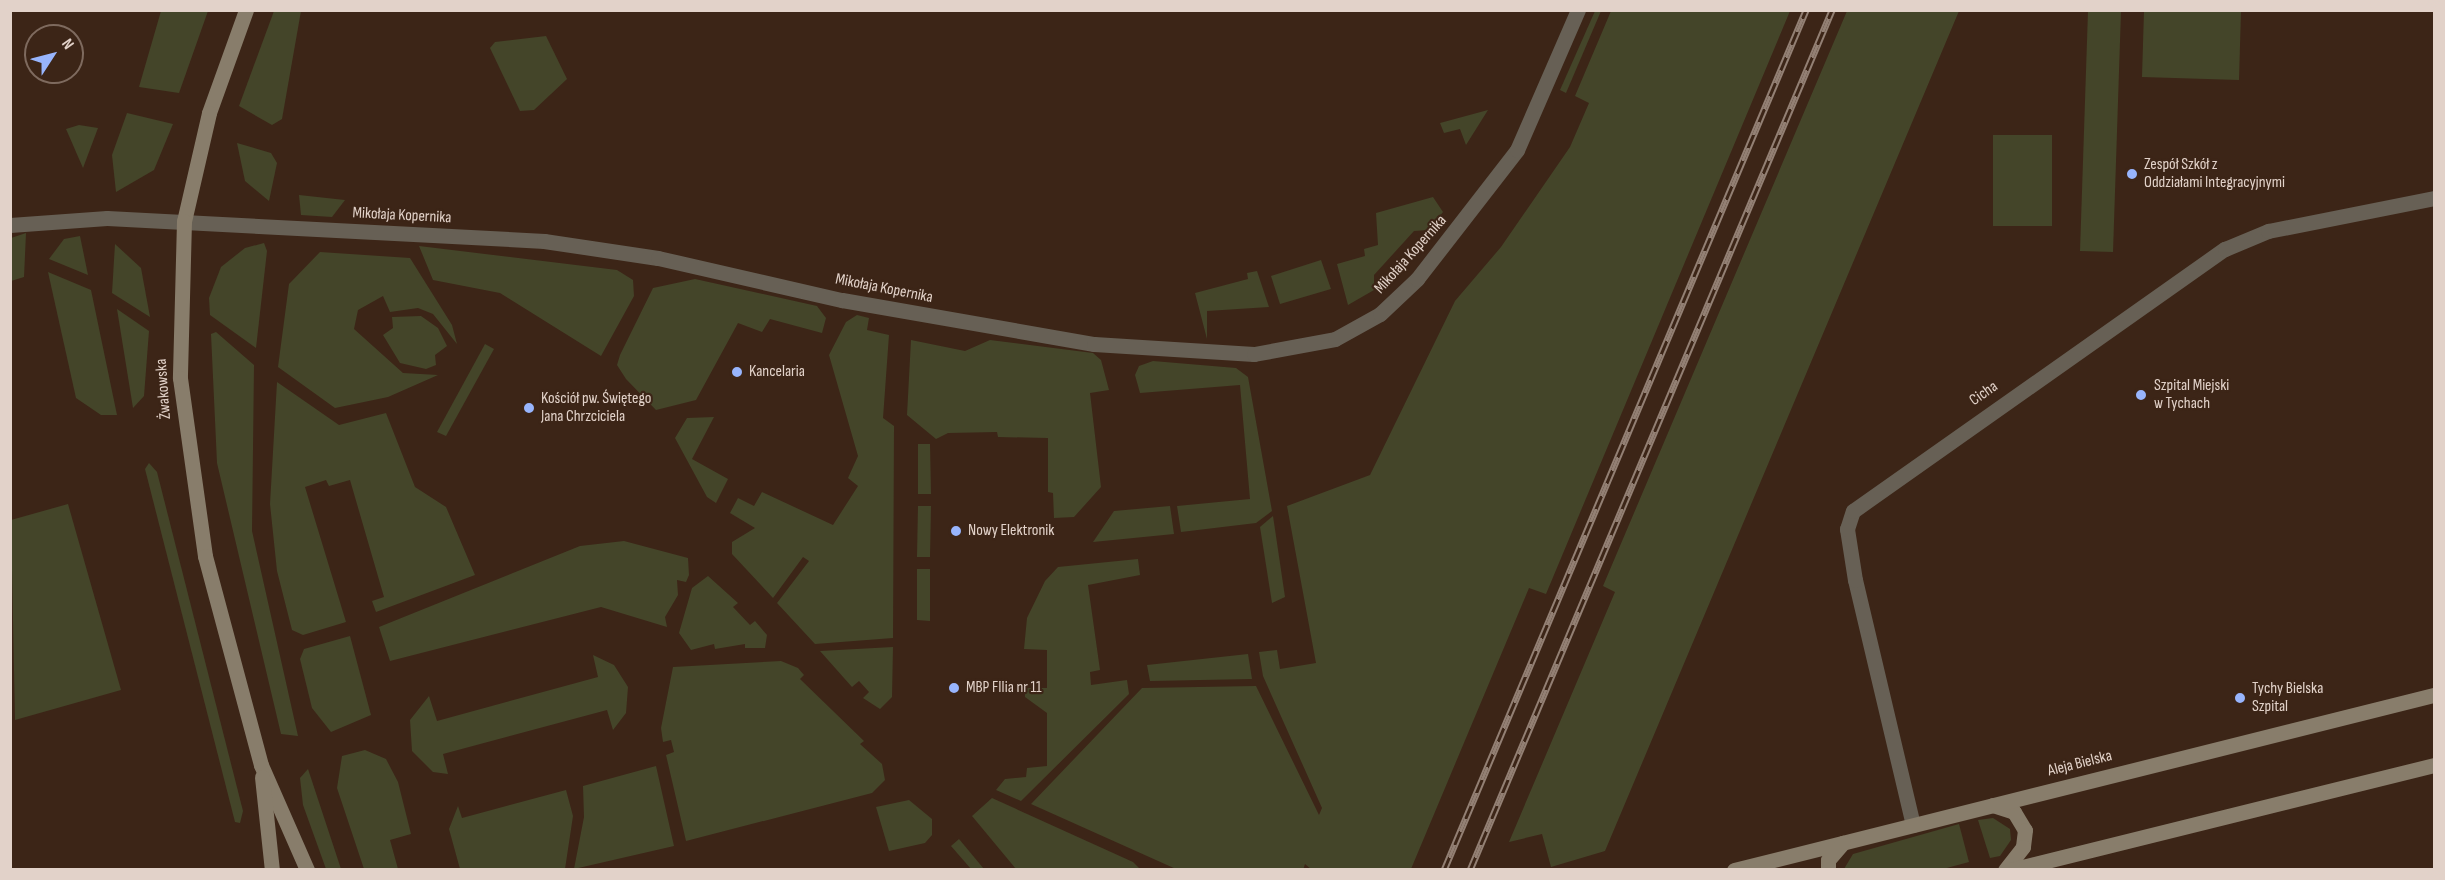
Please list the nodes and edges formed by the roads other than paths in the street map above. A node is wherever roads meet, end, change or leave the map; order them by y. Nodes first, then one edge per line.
1 (246, 10) edge
2 (1578, 10) edge
3 (2434, 198) edge
4 (184, 221) junction
5 (10, 225) edge
6 (2434, 695) edge
7 (261, 765) junction
8 (2434, 765) edge
9 (1992, 805) junction
10 (1913, 825) junction
11 (1843, 843) junction
12 (272, 870) edge
13 (307, 870) edge
14 (1734, 870) edge
15 (1828, 870) edge
16 (2005, 870) edge
17 (2010, 870) edge

1 - 4 main road, Żwakowska
2 - 4 street, Mikołaja Kopernika
3 - 10 street, Cicha
4 - 5 street, Mikołaja Kopernika
4 - 7 main road, Żwakowska
6 - 9 main road, Aleja Bielska
7 - 12 main road, Żwakowska
7 - 13 main road, Żwakowska
8 - 17 main road
9 - 10 main road, Aleja Bielska
9 - 16 main road
10 - 11 main road, Aleja Bielska
11 - 14 main road, Aleja Bielska
11 - 15 main road

